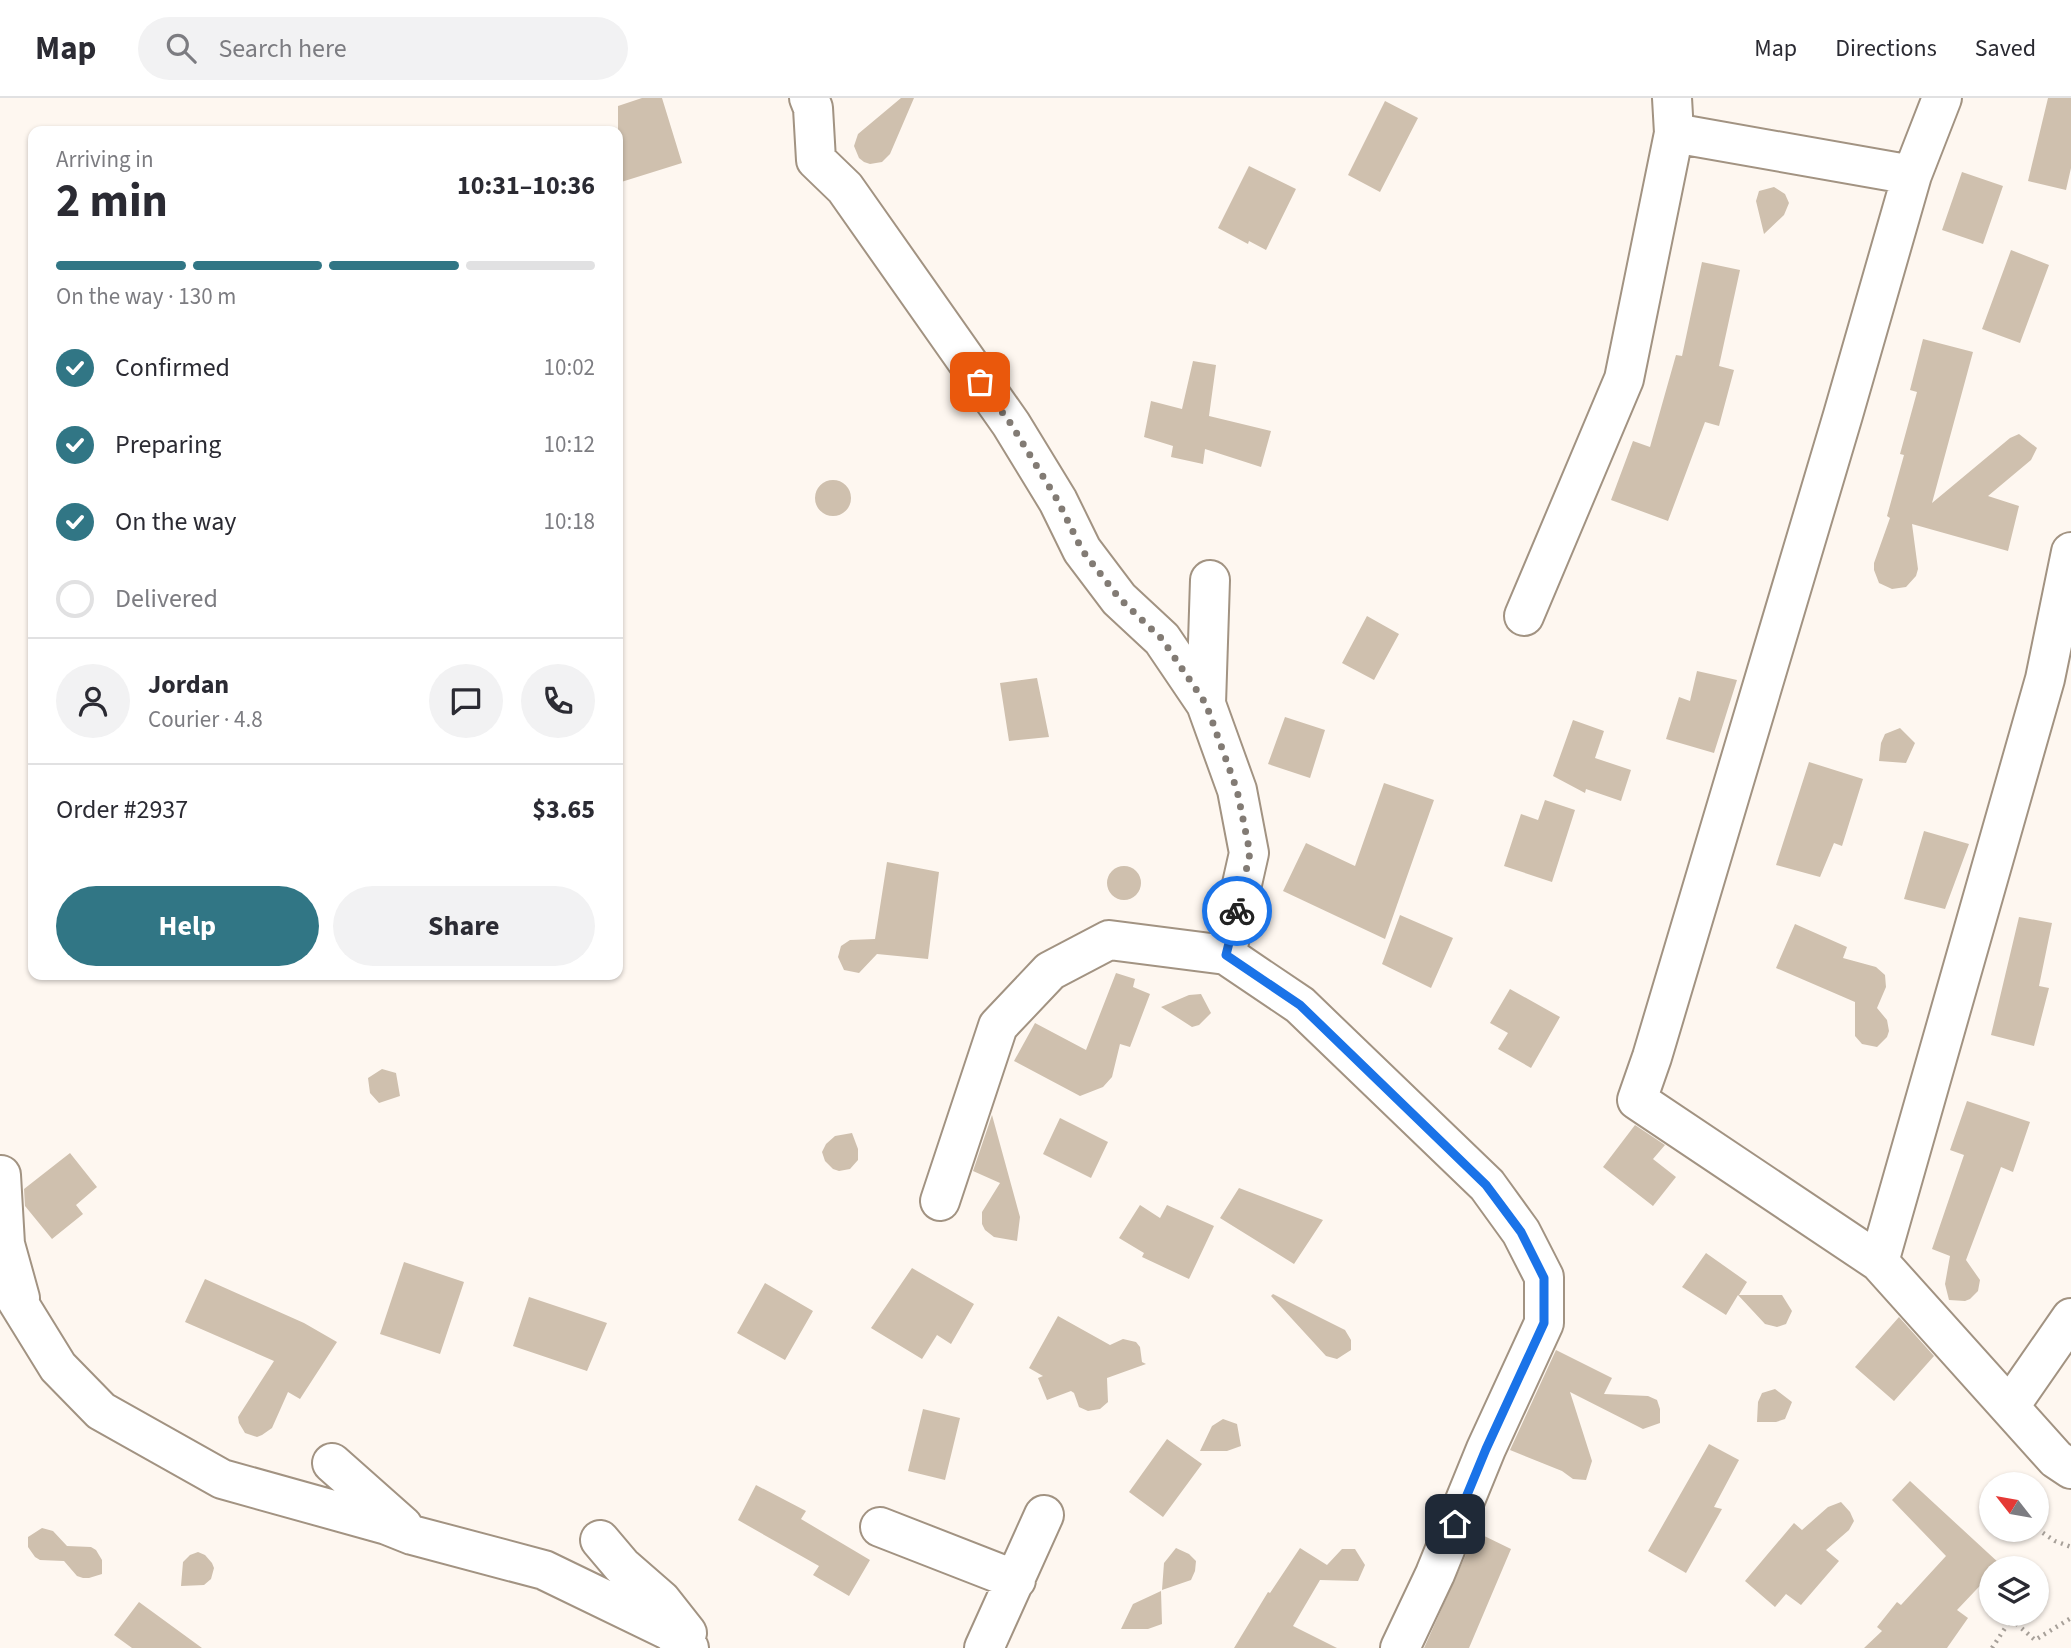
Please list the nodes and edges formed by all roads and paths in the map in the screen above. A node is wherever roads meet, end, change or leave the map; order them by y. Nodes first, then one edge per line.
1 (808, 98) edge
2 (1942, 98) edge
3 (1673, 116) edge
4 (1912, 175) junction
5 (2071, 552) edge
6 (1210, 580) dead end
7 (1524, 616) dead end
8 (1206, 704) junction
9 (1226, 955) junction
10 (1, 1175) edge
11 (940, 1201) dead end
12 (1879, 1262) junction
13 (0, 1273) edge
14 (23, 1311) junction
15 (2071, 1318) edge
16 (2010, 1406) junction
17 (332, 1462) dead end
18 (2071, 1469) edge
19 (1044, 1514) dead end
20 (880, 1527) dead end
21 (412, 1535) junction
22 (2049, 1537) edge
23 (600, 1540) dead end
24 (2071, 1547) edge
25 (1016, 1580) junction
26 (2071, 1618) edge
27 (690, 1648) edge
28 (700, 1648) edge
29 (984, 1648) edge
30 (1400, 1648) edge
31 (1992, 1648) edge

1 - 8 street
2 - 4 street
3 - 4 street
3 - 7 street
4 - 12 street
5 - 12 street
6 - 8 street
8 - 9 street
9 - 11 street
9 - 30 street
10 - 14 street
12 - 16 street
13 - 14 street
14 - 21 street
15 - 16 street
16 - 18 street
17 - 21 street
19 - 25 street
20 - 25 street
21 - 27 street
22 - 24 path
23 - 28 street
25 - 29 street
26 - 31 path

